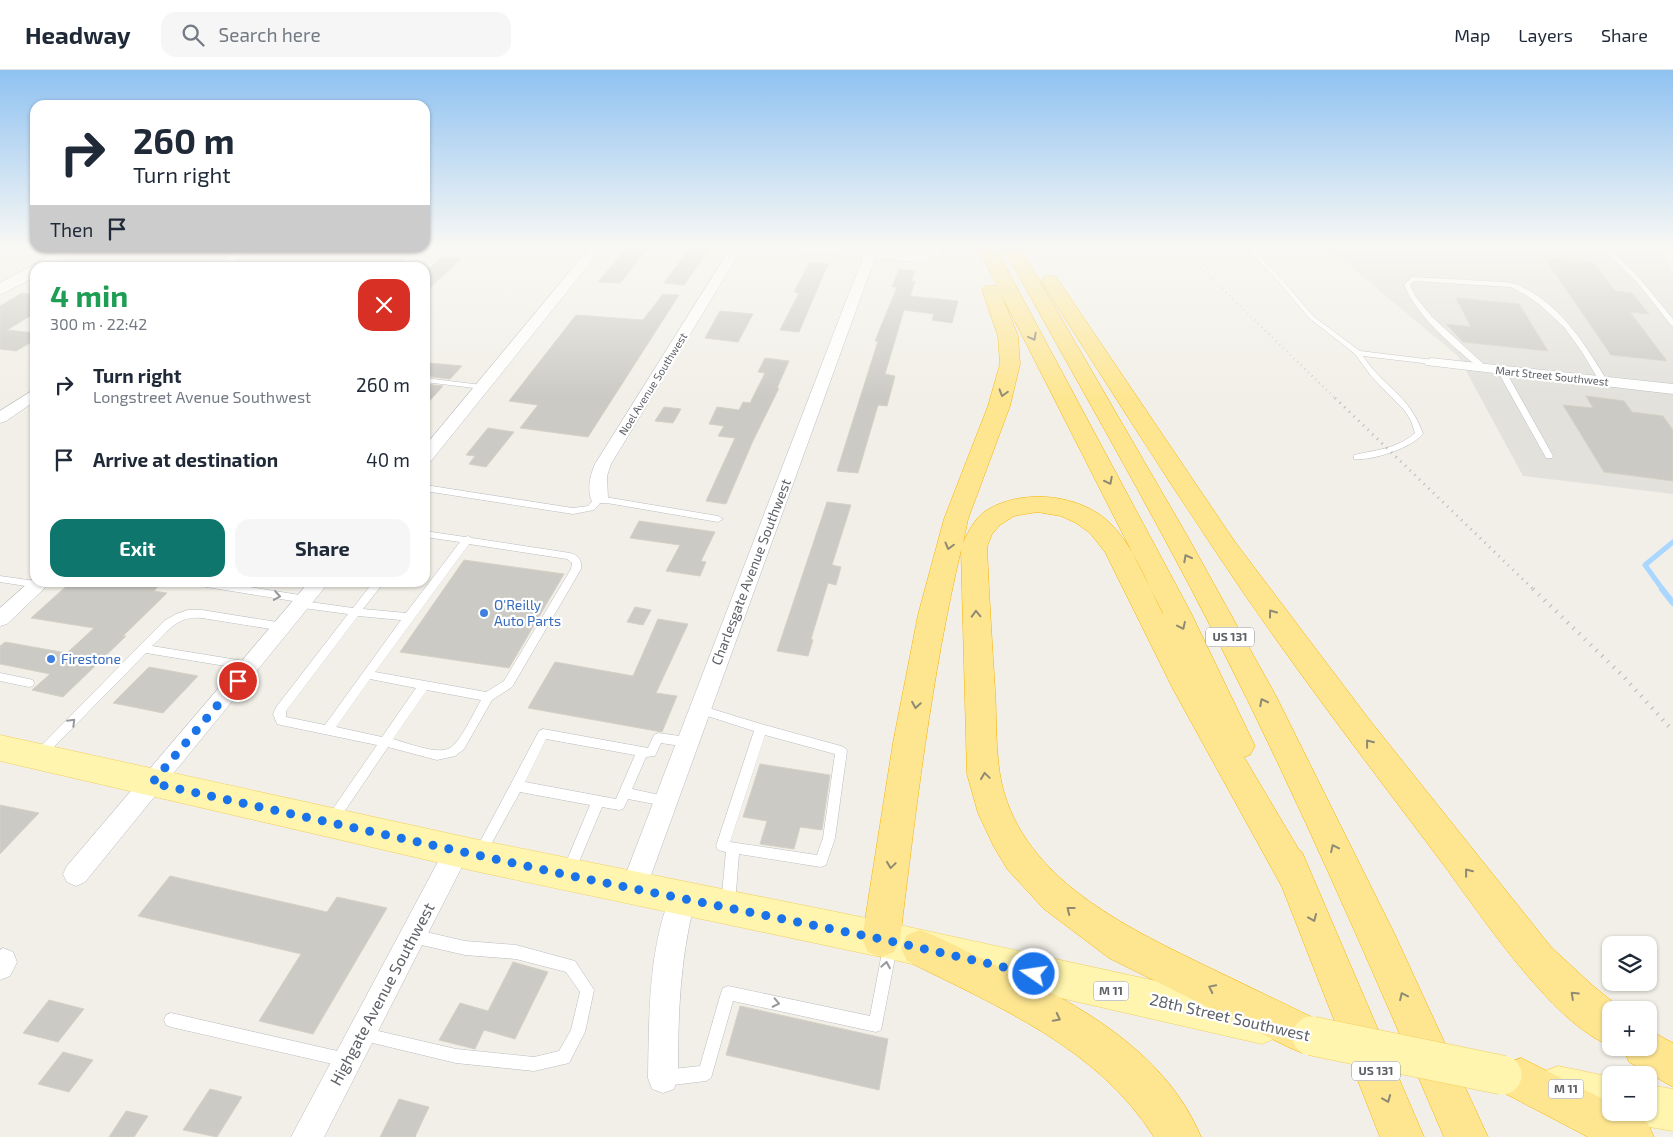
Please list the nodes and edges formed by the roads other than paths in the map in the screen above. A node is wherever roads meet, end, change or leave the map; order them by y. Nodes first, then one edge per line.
1 (556, 297) edge
2 (705, 297) edge
3 (854, 297) edge
4 (993, 297) edge
5 (1012, 297) edge
6 (1040, 297) edge
7 (1061, 297) edge
8 (1294, 297) edge
9 (1411, 297) edge
10 (1533, 297) edge
11 (1651, 297) edge
12 (1673, 324) edge
13 (1358, 353) junction
14 (1431, 362) joint
15 (1484, 368) junction
16 (1500, 370) junction
17 (430, 381) edge
18 (1604, 382) junction
19 (482, 387) junction
20 (1673, 389) edge
21 (30, 397) edge
22 (0, 418) edge
23 (430, 451) edge
24 (1549, 456) dead end
25 (1357, 457) dead end
26 (430, 489) edge
27 (599, 499) junction
28 (718, 519) dead end
29 (430, 535) edge
30 (468, 539) junction
31 (0, 579) edge
32 (30, 583) edge
33 (37, 587) edge
34 (222, 587) edge
35 (316, 587) edge
36 (375, 587) edge
37 (304, 602) junction
38 (355, 612) junction
39 (410, 617) junction
40 (0, 619) edge
41 (283, 627) junction
42 (144, 649) junction
43 (250, 666) junction
44 (368, 675) junction
45 (0, 677) edge
46 (29, 683) dead end
47 (424, 685) junction
48 (488, 697) junction
49 (699, 709) junction
50 (761, 729) junction
51 (327, 731) junction
52 (385, 742) junction
53 (687, 742) junction
54 (0, 748) edge
55 (642, 752) junction
56 (37, 756) junction
57 (152, 783) junction
58 (517, 786) junction
59 (624, 793) junction
60 (598, 801) junction
61 (665, 801) junction
62 (330, 823) junction
63 (734, 848) junction
64 (468, 854) junction
65 (76, 874) dead end
66 (567, 875) junction
67 (1297, 880) junction
68 (633, 889) junction
69 (682, 899) junction
70 (728, 908) junction
71 (412, 936) junction
72 (897, 943) junction
73 (1602, 1019) edge
74 (172, 1020) dead end
75 (361, 1034) junction
76 (1307, 1034) junction
77 (1656, 1056) edge
78 (347, 1060) junction
79 (1673, 1066) edge
80 (1512, 1077) junction
81 (664, 1078) joint
82 (1602, 1096) edge
83 (1657, 1107) edge
84 (1673, 1110) edge
85 (307, 1137) edge
86 (1179, 1137) edge
87 (1402, 1137) edge
88 (1466, 1137) edge
89 (1632, 1137) edge

1 - 19 street
2 - 27 street, Noel Avenue Southwest
3 - 49 street, Charlesgate Avenue Southwest
4 -> 72 highway
5 -> 67 highway, US 131
88 -> 6 highway, US 131
73 -> 7 highway
8 - 13 lane
9 - 15 lane
10 - 18 lane
11 - 12 lane
13 - 14 lane
13 - 25 lane
14 - 15 street, Mart Street Southwest
15 - 16 street, Mart Street Southwest
16 - 18 street, Mart Street Southwest
16 - 24 lane
17 - 19 lane
18 - 20 street, Mart Street Southwest
19 - 23 street
21 - 22 street
26 - 27 lane
27 - 28 lane
29 - 30 lane
30 - 39 lane
30 - 48 lane
31 - 32 lane
33 - 40 street
34 -> 37 lane
35 - 37 street
36 - 38 lane
37 - 38 lane
37 - 41 street
38 - 39 lane
38 - 51 lane
39 - 44 lane
41 - 42 lane
41 - 43 street
42 - 43 lane
56 -> 42 lane
43 - 57 street
44 - 47 lane
44 - 51 lane
45 - 46 lane
47 - 48 lane
47 - 52 lane
48 - 52 lane
49 - 50 lane
49 - 53 street, Charlesgate Avenue Southwest
50 - 63 lane
50 - 63 lane
51 - 52 lane
52 - 62 lane
53 - 55 lane
53 - 61 street, Charlesgate Avenue Southwest
54 - 56 main road, 28th Street Southwest / M 11
55 - 58 lane
55 - 59 lane
56 - 57 main road, 28th Street Southwest / M 11
57 - 62 main road, 28th Street Southwest / M 11
57 - 65 street
58 - 60 lane
58 - 64 lane
59 - 60 lane
59 - 61 lane
60 - 66 lane
61 - 68 street, Charlesgate Avenue Southwest
62 - 64 main road, 28th Street Southwest / M 11
63 - 70 lane
64 - 66 main road, 28th Street Southwest / M 11
64 - 71 street, Highgate Avenue Southwest
66 - 68 main road, 28th Street Southwest / M 11
76 -> 67 highway
67 -> 87 highway, US 131
68 - 69 main road, 28th Street Southwest / M 11
69 - 70 main road, 28th Street Southwest / M 11
69 - 81 street
70 - 72 main road, 28th Street Southwest / M 11
71 - 75 street, Highgate Avenue Southwest
71 - 75 lane
72 - 76 main road, 28th Street Southwest / M 11
81 -> 72 lane
72 -> 86 highway
74 - 78 lane
75 - 78 street, Highgate Avenue Southwest
76 - 80 main road, 28th Street Southwest / M 11, bridge
77 - 79 highway
78 - 85 street, Highgate Avenue Southwest
80 - 82 main road, 28th Street Southwest / M 11
80 - 89 highway
83 - 84 main road

